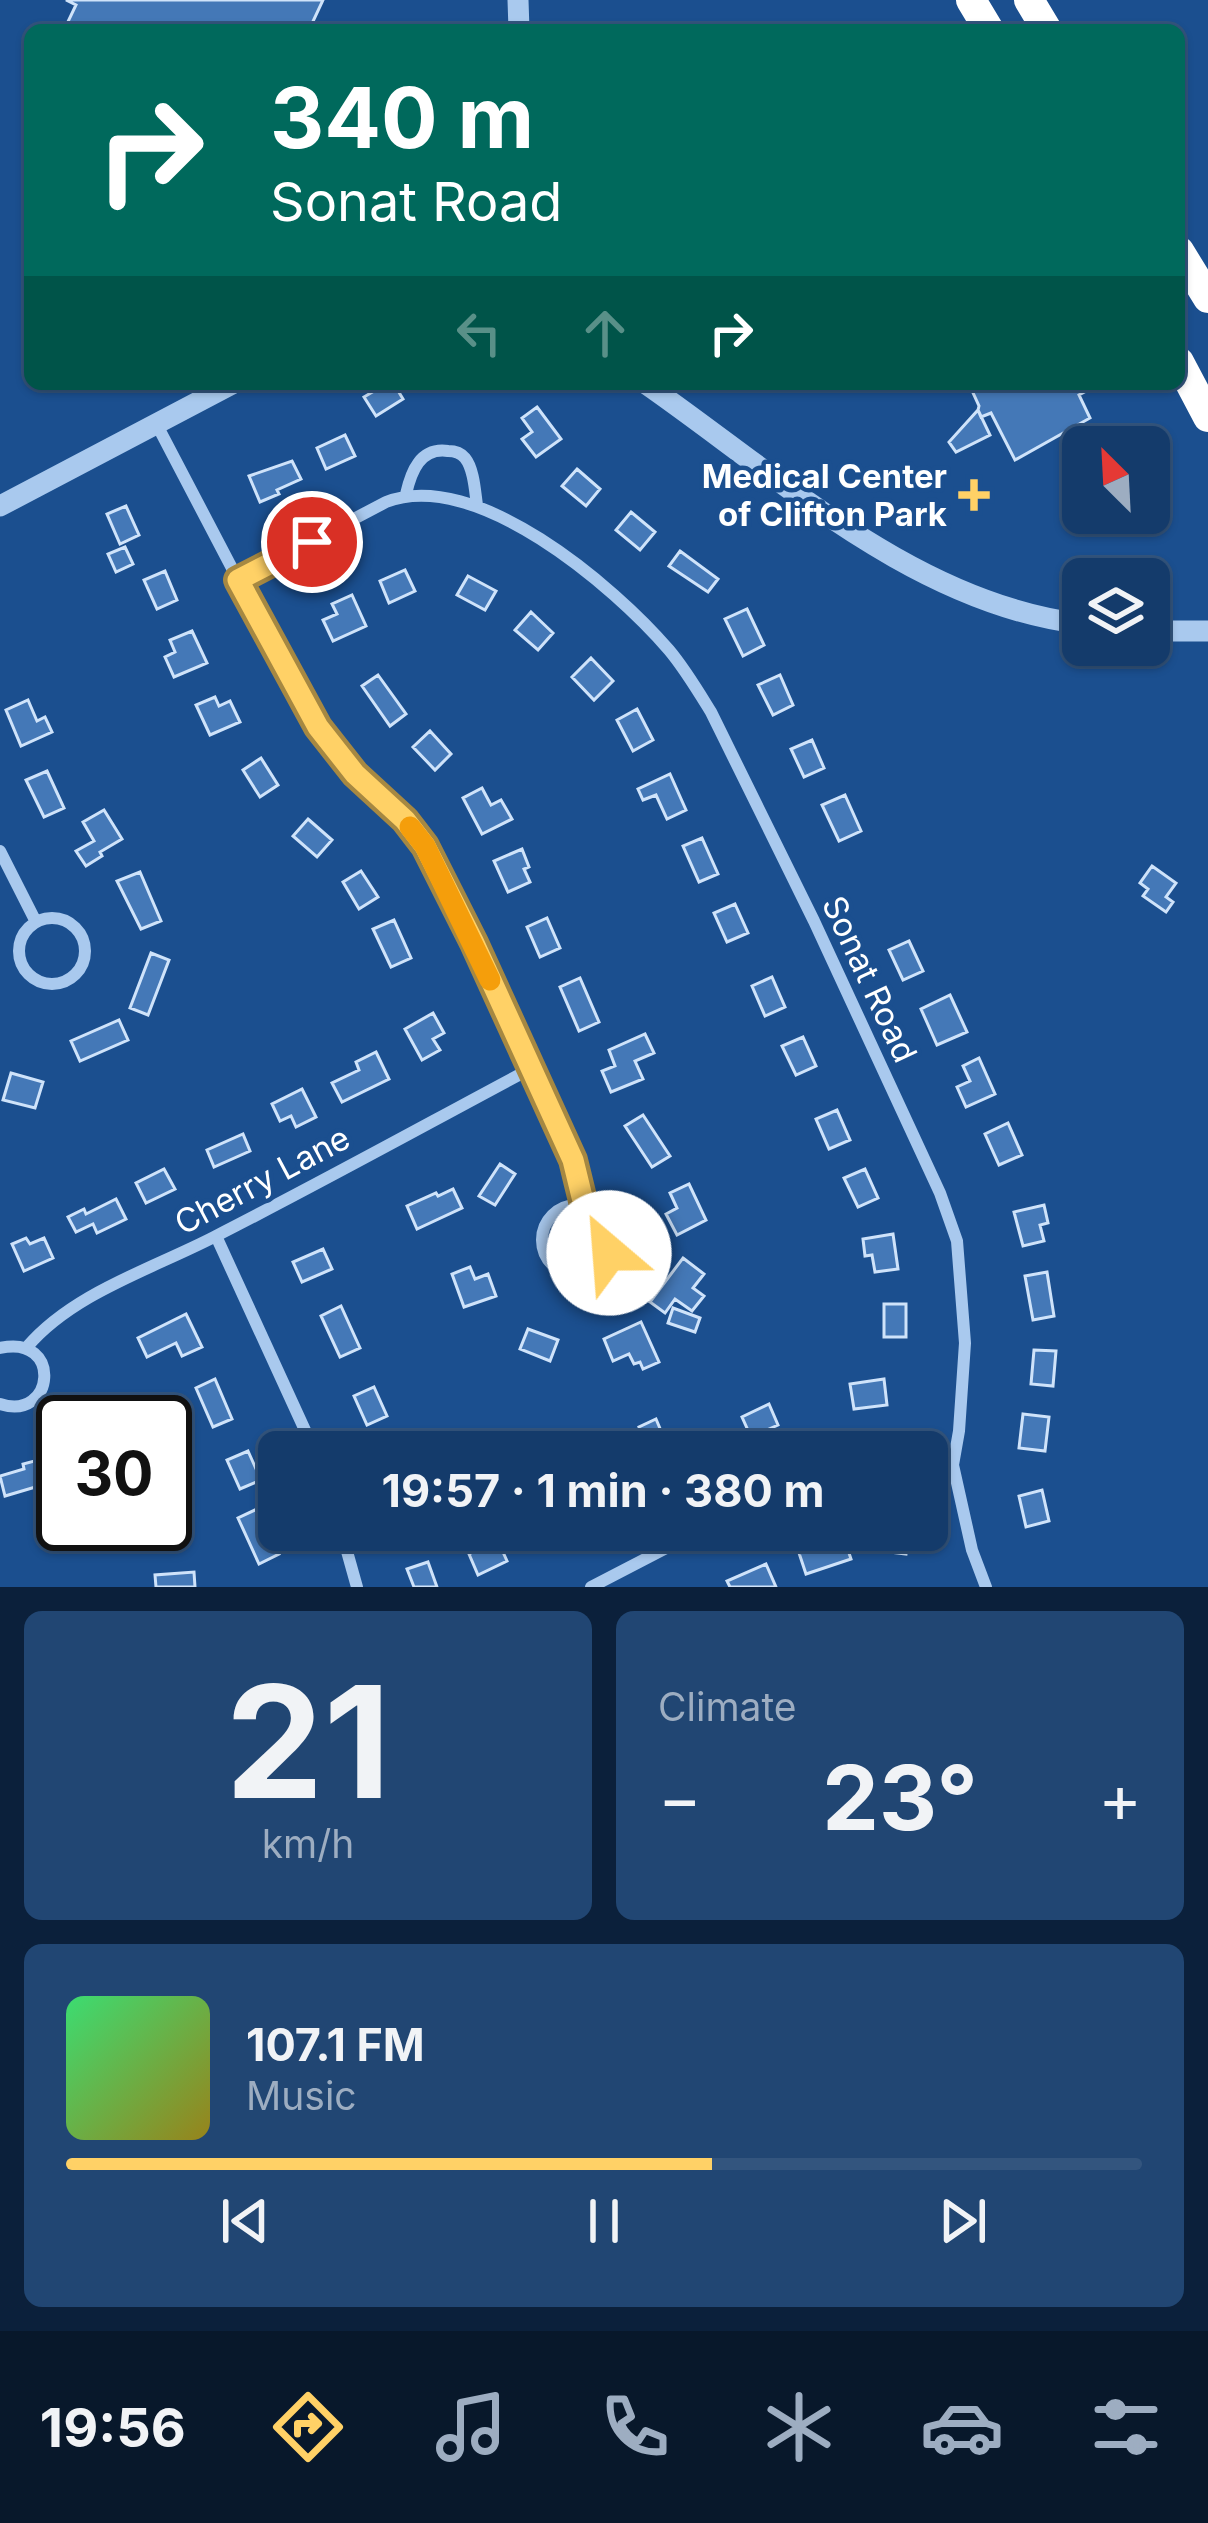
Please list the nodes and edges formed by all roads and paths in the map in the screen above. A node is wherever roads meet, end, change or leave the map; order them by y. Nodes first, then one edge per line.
1 (1185, 261) edge
2 (1208, 298) edge
3 (1185, 373) edge
4 (221, 390) edge
5 (655, 390) edge
6 (1208, 417) edge
7 (157, 425) junction
8 (406, 494) junction
9 (477, 505) junction
10 (0, 506) edge
11 (238, 580) junction
12 (1062, 622) edge
13 (1170, 631) edge
14 (1208, 631) edge
15 (0, 850) edge
16 (36, 922) junction
17 (530, 1069) junction
18 (584, 1205) junction
19 (216, 1236) junction
20 (26, 1347) junction
21 (0, 1348) edge
22 (0, 1404) edge
23 (306, 1431) edge
24 (948, 1465) edge
25 (953, 1465) junction
26 (346, 1551) edge
27 (660, 1551) edge
28 (353, 1585) edge
29 (591, 1587) edge
30 (986, 1587) edge

1 - 2 highway
3 - 6 highway
4 - 7 street
5 - 12 street
7 - 10 street
7 - 11 street
8 - 9 street, Sonat Road
8 - 9 street
8 - 11 street
9 - 25 street, Sonat Road
11 - 17 street
13 - 14 street
15 - 16 street
16 - 16 street
17 - 18 street
17 - 19 street, Cherry Lane
18 - 18 street
19 - 20 street, Cherry Lane
19 - 23 street
20 - 21 street
20 - 22 street
24 - 25 street
25 - 30 street, Sonat Road
26 - 28 street
27 - 29 street

